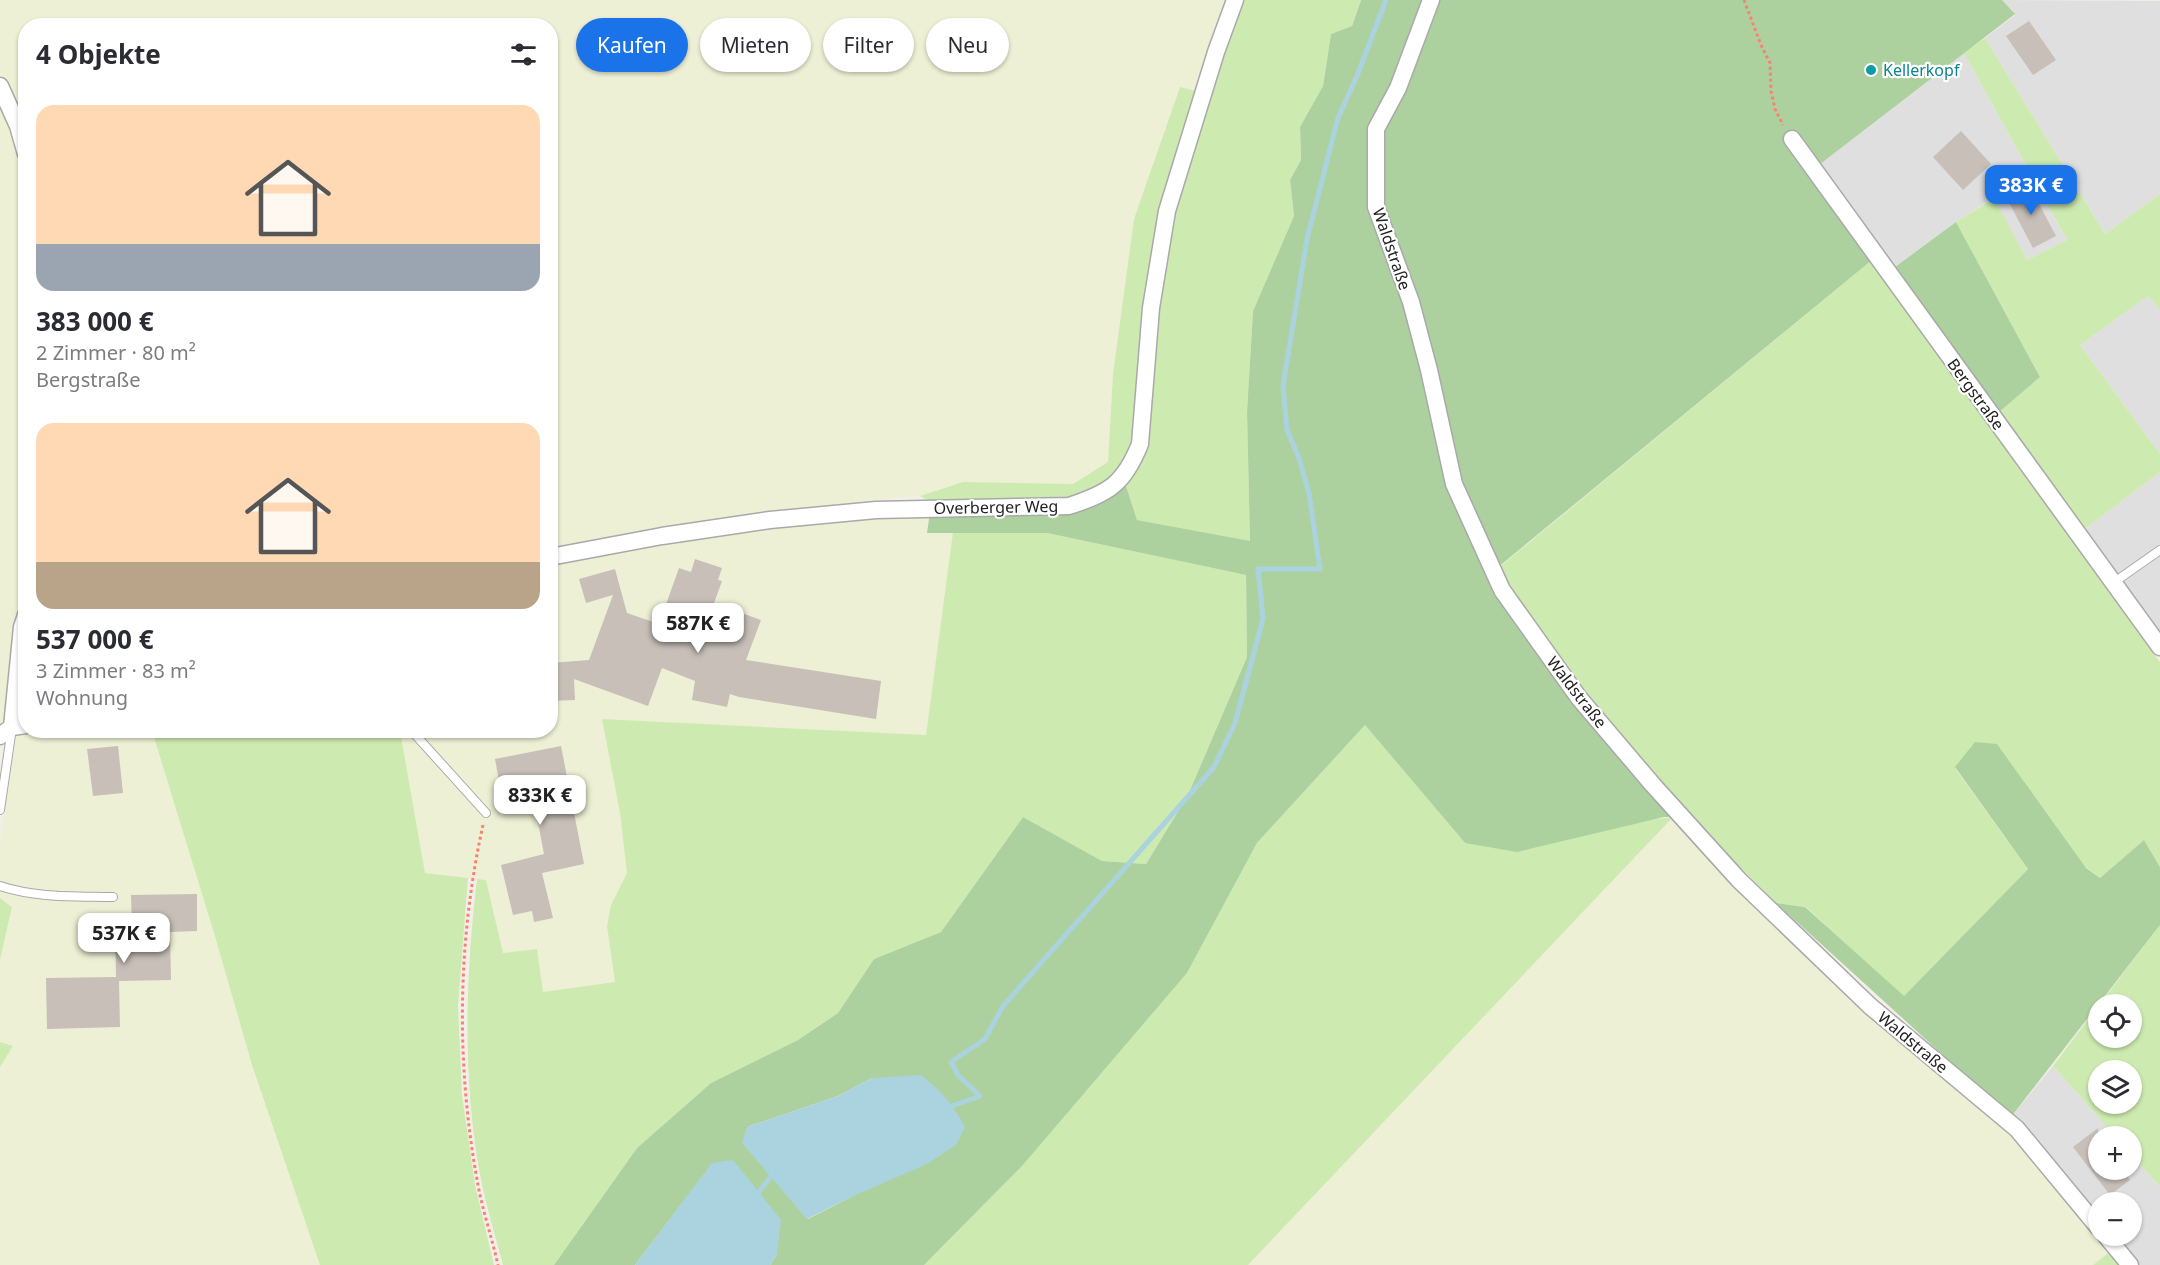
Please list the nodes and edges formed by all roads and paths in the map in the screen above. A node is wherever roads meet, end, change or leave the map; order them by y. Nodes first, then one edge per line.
1 (1235, 0) edge
2 (1431, 0) edge
3 (1744, 0) edge
4 (0, 86) edge
5 (18, 126) edge
6 (1792, 139) joint
7 (2160, 550) edge
8 (558, 556) edge
9 (2113, 583) junction
10 (2160, 647) edge
11 (18, 672) edge
12 (13, 729) edge
13 (418, 738) edge
14 (0, 810) edge
15 (486, 813) joint
16 (0, 886) edge
17 (113, 897) dead end
18 (2088, 1215) edge
19 (2114, 1246) edge
20 (498, 1265) edge
21 (2130, 1265) edge

1 - 8 street, Overberger Weg
2 - 18 street, Waldstraße
3 - 6 path
4 - 5 street
6 - 9 street, Bergstraße
7 - 9 lane
9 - 10 street, Bergstraße
11 - 12 street
12 - 14 lane
13 - 15 lane
15 - 20 path
16 - 17 lane
19 - 21 street

